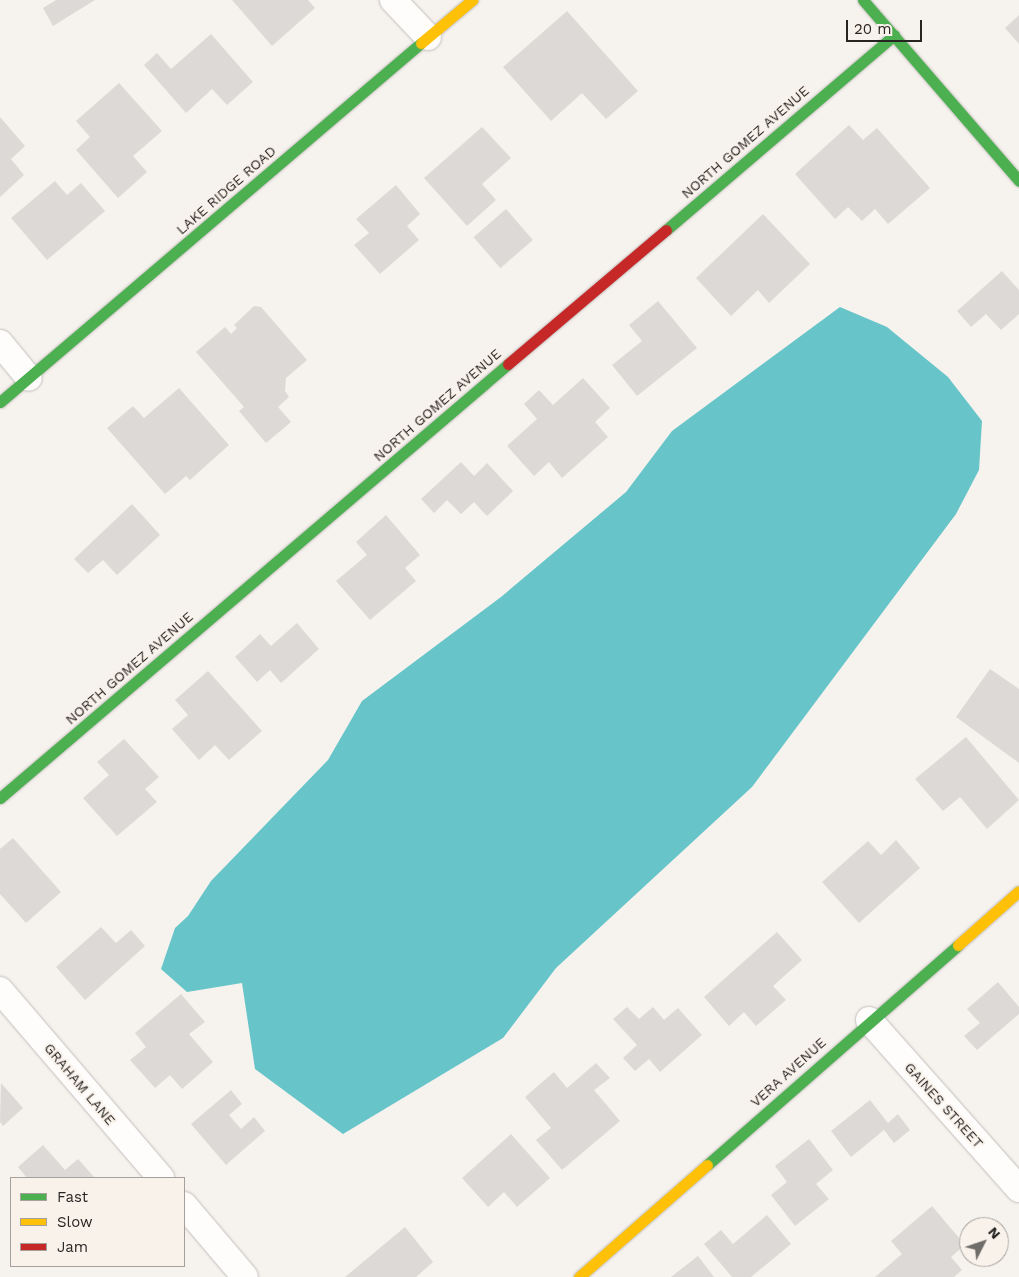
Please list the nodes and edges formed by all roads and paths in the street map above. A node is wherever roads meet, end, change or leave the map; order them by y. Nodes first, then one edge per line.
1 (394, 0) edge
2 (472, 0) edge
3 (863, 0) edge
4 (894, 35) junction
5 (428, 37) junction
6 (1019, 181) edge
7 (0, 343) edge
8 (29, 378) junction
9 (0, 402) edge
10 (0, 798) edge
11 (1019, 891) edge
12 (0, 990) edge
13 (869, 1020) junction
14 (160, 1177) edge
15 (1019, 1189) edge
16 (185, 1206) edge
17 (245, 1277) edge
18 (579, 1277) edge

1 - 5 street
2 - 5 street, LAKE RIDGE ROAD
3 - 4 street
4 - 6 street
4 - 10 street, NORTH GOMEZ AVENUE
5 - 8 street, LAKE RIDGE ROAD
7 - 8 street
8 - 9 street, LAKE RIDGE ROAD
11 - 13 street, VERA AVENUE
12 - 14 street, GRAHAM LANE
13 - 15 street, GAINES STREET
13 - 18 street, VERA AVENUE
16 - 17 street

